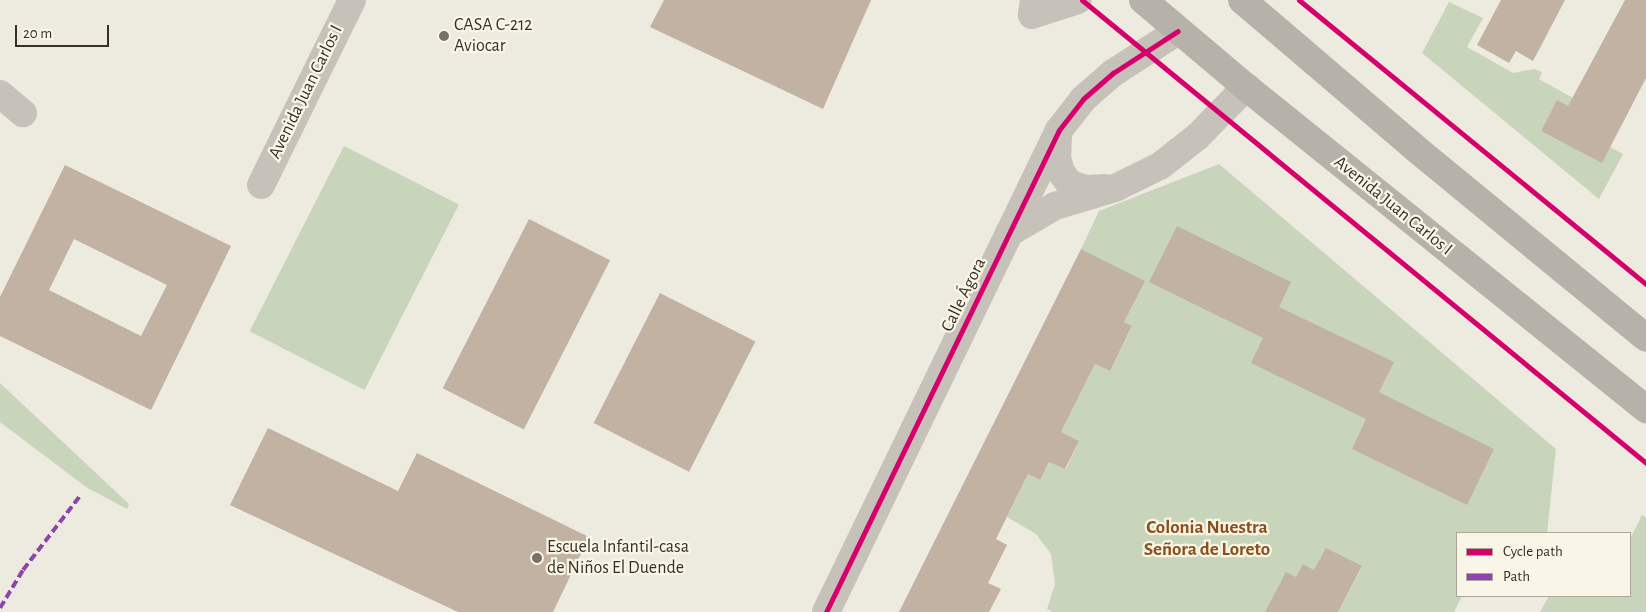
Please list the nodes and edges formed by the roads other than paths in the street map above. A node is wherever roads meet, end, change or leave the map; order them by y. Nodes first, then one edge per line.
1 (352, 0) edge
2 (1034, 0) edge
3 (1078, 0) edge
4 (1143, 0) edge
5 (1242, 0) edge
6 (1178, 31) junction
7 (1246, 87) junction
8 (0, 94) edge
9 (23, 113) dead end
10 (1059, 130) junction
11 (261, 185) dead end
12 (1115, 188) junction
13 (1009, 233) junction
14 (1646, 338) edge
15 (1646, 408) edge
16 (826, 612) edge

1 - 11 street, Avenida Juan Carlos I
2 - 3 street
4 - 6 main road, Avenida Juan Carlos I
5 - 14 main road
6 - 7 main road, Avenida Juan Carlos I
6 - 10 street, Calle Ágora
7 - 12 street
7 - 15 main road, Avenida Juan Carlos I
8 - 9 street
10 - 12 street
10 - 13 street, Calle Ágora
12 - 13 street
13 - 16 street, Calle Ágora

